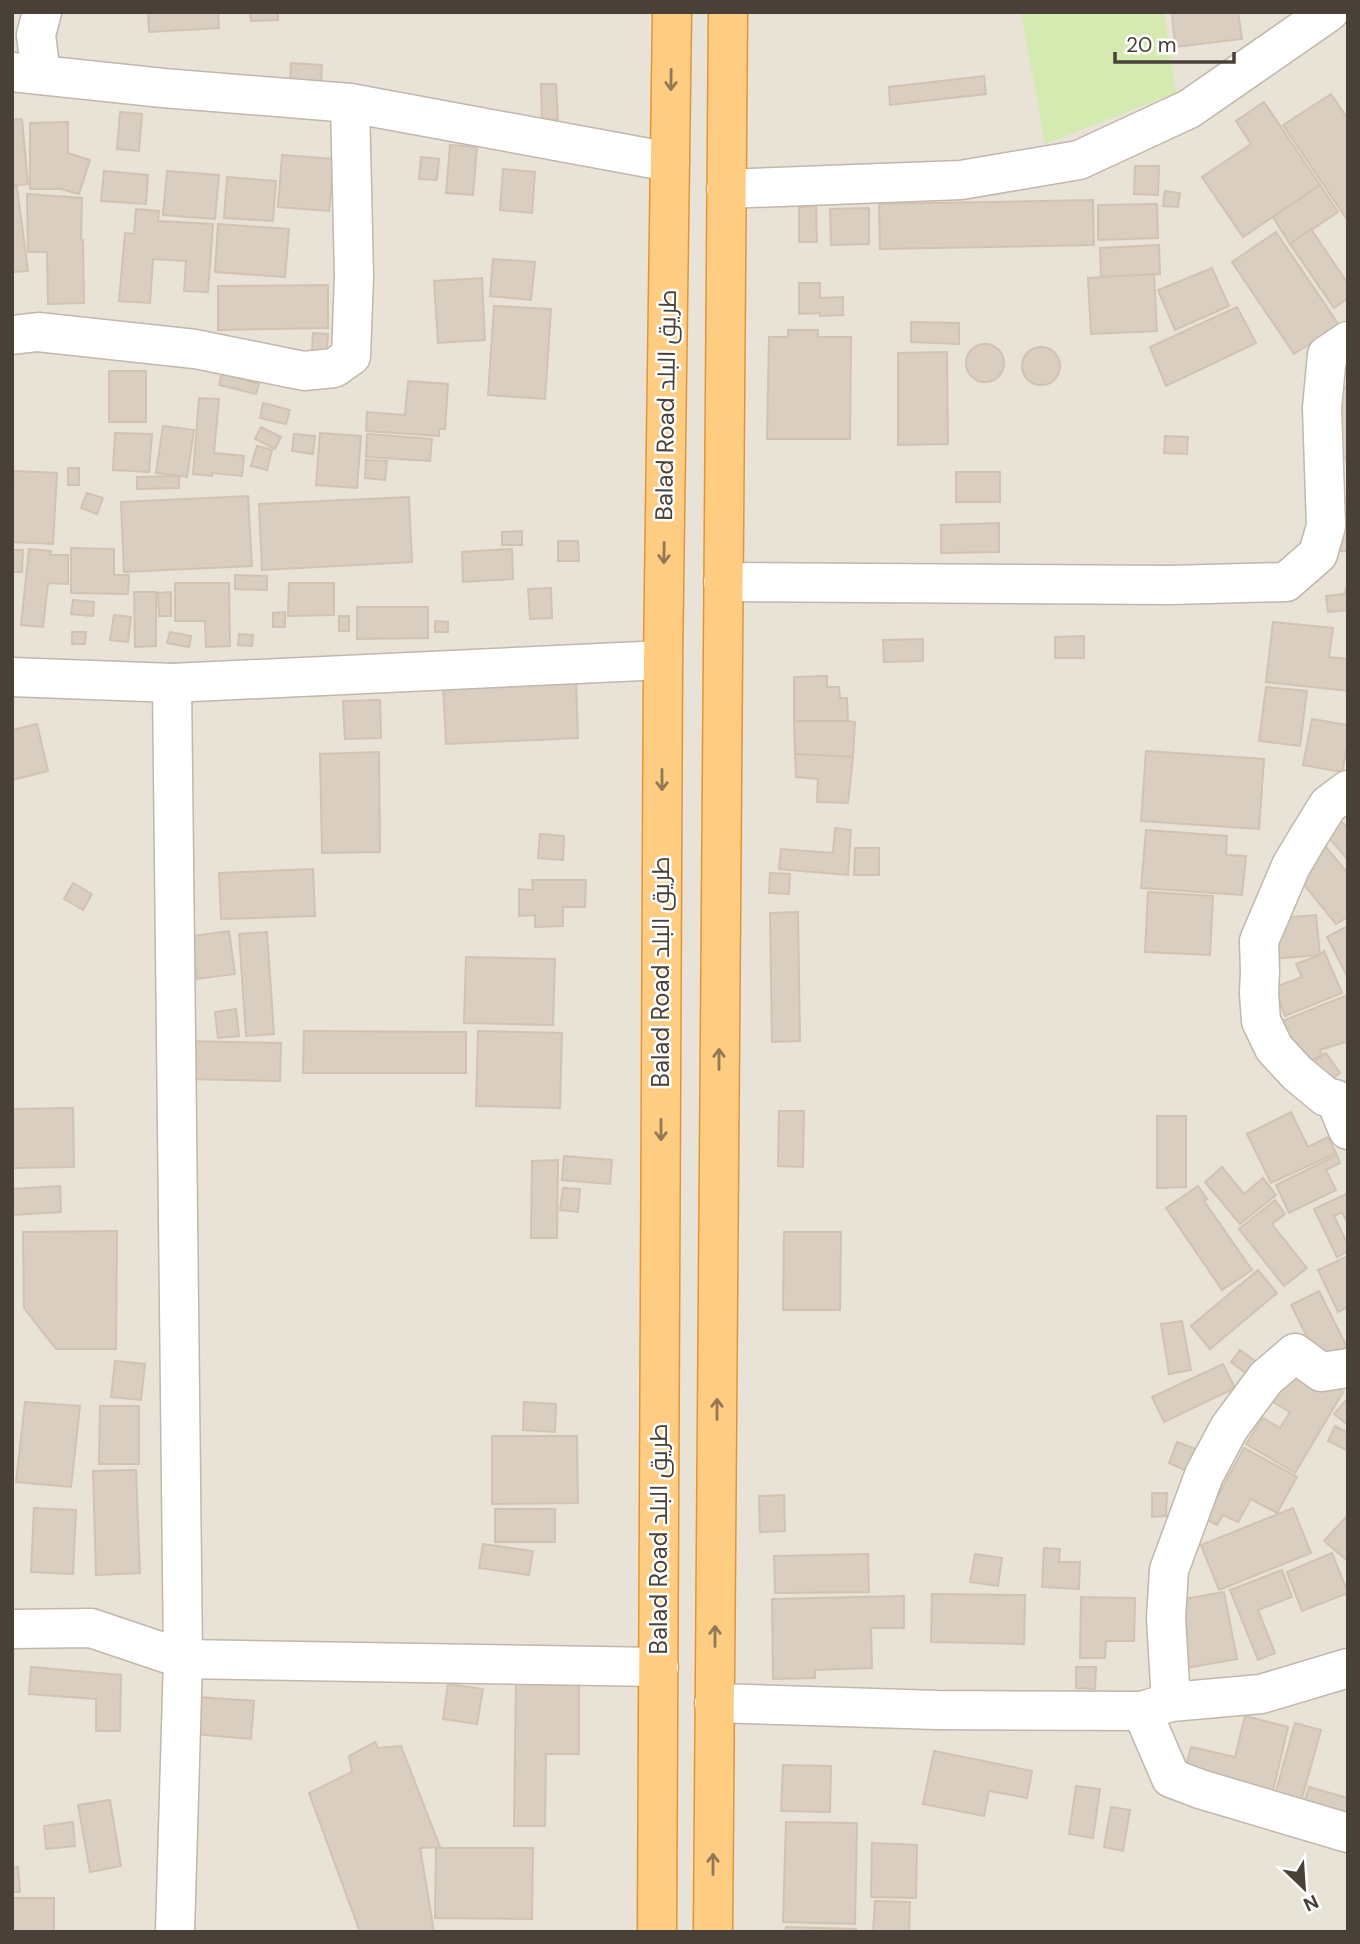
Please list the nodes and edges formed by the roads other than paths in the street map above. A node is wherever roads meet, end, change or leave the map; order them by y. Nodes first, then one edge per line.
1 (42, 12) edge
2 (672, 12) edge
3 (728, 12) edge
4 (1329, 12) edge
5 (27, 74) edge
6 (350, 103) junction
7 (670, 162) junction
8 (726, 189) junction
9 (12, 335) edge
10 (1348, 341) edge
11 (723, 582) junction
12 (663, 660) junction
13 (12, 677) edge
14 (172, 683) junction
15 (1348, 790) edge
16 (1343, 1102) edge
17 (1348, 1368) edge
18 (12, 1629) edge
19 (183, 1659) junction
20 (659, 1667) junction
21 (1348, 1668) edge
22 (714, 1703) junction
23 (1157, 1707) junction
24 (1348, 1833) edge
25 (175, 1932) edge
26 (657, 1932) edge
27 (713, 1932) edge

1 - 5 street
2 -> 7 highway, Balad Road طريق البلد
3 - 8 highway
4 - 8 street
5 - 6 street
6 - 7 street
6 - 9 street
7 -> 12 highway, Balad Road طريق البلد
8 - 11 highway
10 - 11 street
22 -> 11 highway
12 - 14 street
12 -> 20 highway, Balad Road طريق البلد
13 - 14 street
14 - 19 street
15 - 16 street
17 - 23 street
18 - 19 street
19 - 20 street
19 - 25 street
20 - 26 highway, Balad Road طريق البلد
21 - 23 street
22 - 23 street
27 -> 22 highway
23 - 24 street

